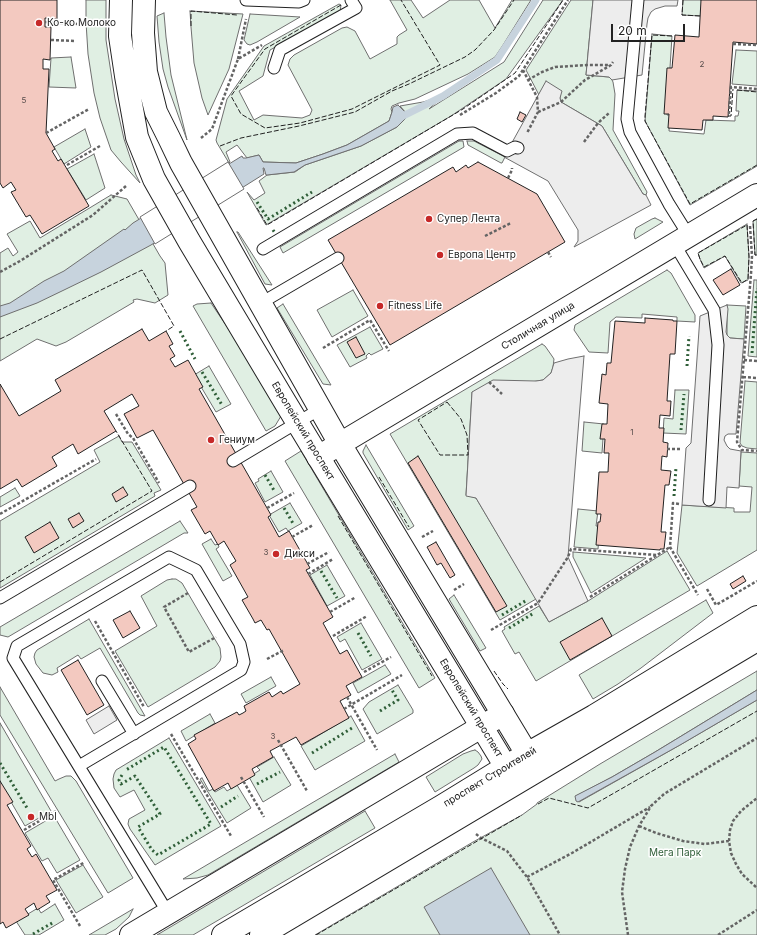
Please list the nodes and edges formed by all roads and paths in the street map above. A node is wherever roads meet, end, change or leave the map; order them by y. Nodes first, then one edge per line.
1 (121, 0) edge
2 (144, 0) edge
3 (246, 0) edge
4 (304, 0) edge
5 (351, 0) edge
6 (568, 0) edge
7 (638, 0) edge
8 (247, 14) dead end
9 (45, 22) dead end
10 (77, 24) dead end
11 (634, 35) junction
12 (50, 40) dead end
13 (76, 41) dead end
14 (733, 44) dead end
15 (757, 45) edge
16 (238, 59) dead end
17 (611, 65) junction
18 (274, 68) dead end
19 (523, 70) junction
20 (528, 80) junction
21 (757, 89) edge
22 (537, 97) dead end
23 (614, 108) dead end
24 (89, 109) dead end
25 (538, 112) dead end
26 (728, 114) dead end
27 (460, 115) dead end
28 (212, 129) dead end
29 (46, 133) dead end
30 (201, 138) dead end
31 (584, 142) dead end
32 (100, 146) dead end
33 (518, 148) dead end
34 (67, 165) dead end
35 (512, 170) dead end
36 (508, 178) dead end
37 (126, 186) dead end
38 (757, 196) edge
39 (750, 220) dead end
40 (511, 223) dead end
41 (485, 236) dead end
42 (682, 240) junction
43 (263, 249) dead end
44 (548, 252) dead end
45 (551, 257) dead end
46 (338, 258) dead end
47 (752, 259) junction
48 (757, 260) edge
49 (0, 272) edge
50 (751, 275) junction
51 (757, 276) edge
52 (261, 303) junction
53 (323, 348) dead end
54 (389, 351) dead end
55 (744, 360) junction
56 (757, 361) edge
57 (743, 377) junction
58 (757, 378) edge
59 (489, 382) dead end
60 (502, 394) dead end
61 (320, 409) junction
62 (116, 414) dead end
63 (297, 422) junction
64 (340, 444) junction
65 (667, 449) dead end
66 (682, 449) dead end
67 (757, 451) edge
68 (318, 457) junction
69 (96, 459) dead end
70 (233, 460) dead end
71 (190, 486) dead end
72 (294, 493) dead end
73 (168, 499) junction
74 (709, 500) dead end
75 (679, 504) dead end
76 (267, 508) dead end
77 (0, 514) edge
78 (313, 525) dead end
79 (292, 537) dead end
80 (670, 547) junction
81 (329, 552) dead end
82 (657, 555) junction
83 (333, 559) dead end
84 (307, 564) dead end
85 (308, 574) dead end
86 (757, 581) edge
87 (707, 589) dead end
88 (188, 593) dead end
89 (698, 595) dead end
90 (356, 597) dead end
91 (590, 597) dead end
92 (0, 598) edge
93 (330, 612) dead end
94 (367, 616) dead end
95 (757, 617) edge
96 (94, 621) dead end
97 (491, 630) dead end
98 (333, 636) dead end
99 (214, 638) dead end
100 (757, 640) edge
101 (284, 650) dead end
102 (391, 657) dead end
103 (267, 659) dead end
104 (364, 672) dead end
105 (402, 675) dead end
106 (102, 681) dead end
107 (347, 697) dead end
108 (352, 705) junction
109 (344, 709) dead end
110 (146, 711) dead end
111 (503, 714) junction
112 (482, 727) junction
113 (134, 734) junction
114 (171, 734) dead end
115 (757, 738) edge
116 (278, 740) dead end
117 (377, 750) dead end
118 (527, 754) junction
119 (80, 766) junction
120 (506, 767) junction
121 (528, 776) junction
122 (241, 777) dead end
123 (307, 791) dead end
124 (757, 798) edge
125 (651, 806) junction
126 (56, 811) dead end
127 (264, 817) dead end
128 (640, 826) junction
129 (24, 830) dead end
130 (476, 834) dead end
131 (231, 836) dead end
132 (729, 841) junction
133 (84, 862) dead end
134 (527, 877) junction
135 (757, 888) edge
136 (757, 910) edge
137 (168, 912) junction
138 (80, 926) dead end
139 (131, 935) edge
140 (223, 935) edge
141 (261, 935) edge
142 (560, 935) edge
143 (628, 935) edge
144 (718, 935) edge

1 - 63 street, Европейский проспект
2 - 52 street
3 - 4 lane
5 - 18 lane
6 - 19 path
7 - 11 lane
8 - 16 path
9 - 10 path
11 - 17 path
11 - 42 lane
12 - 13 path
14 - 15 path
17 - 20 path
17 - 25 path
19 - 20 path
19 - 27 path
20 - 22 path
21 - 26 path
23 - 31 path
24 - 29 path
28 - 30 path
32 - 34 path
33 - 43 lane
35 - 36 path
37 - 49 path
38 - 42 street, Столичная улица
39 - 47 path
40 - 41 path
42 - 64 street, Столичная улица
42 - 74 lane
44 - 45 path
46 - 52 lane
47 - 48 path
47 - 50 path
50 - 51 path
50 - 55 path
52 - 61 street
53 - 54 path
55 - 56 path
55 - 57 path
57 - 58 path
57 - 67 path
59 - 60 path
61 - 63 lane
61 - 64 street
62 - 73 path
63 - 68 street, Европейский проспект
63 - 70 lane
64 - 68 street, Столичная улица
64 - 111 street
65 - 66 path
68 - 112 street, Европейский проспект
69 - 77 path
71 - 73 lane
72 - 76 path
73 - 92 lane
75 - 80 path
78 - 79 path
80 - 82 path
80 - 89 path
81 - 84 path
82 - 91 path
82 - 97 path
83 - 85 path
86 - 87 path
88 - 99 path
90 - 93 path
94 - 98 path
95 - 118 street, проспект Строителей
96 - 110 path
100 - 121 street, проспект Строителей
101 - 103 path
102 - 104 path
105 - 108 path
106 - 113 lane
107 - 108 path
108 - 109 path
108 - 117 path
111 - 112 street
111 - 118 street
112 - 120 street, Европейский проспект
112 - 137 street
113 - 119 lane
113 - 119 lane
114 - 131 path
115 - 125 path
116 - 123 path
118 - 120 street, проспект Строителей
118 - 121 street
119 - 137 lane
120 - 121 street, Европейский проспект
120 - 140 street, проспект Строителей
121 - 141 street, проспект Строителей
122 - 127 path
124 - 132 path
125 - 128 path
125 - 134 path
126 - 129 path
128 - 132 path
128 - 143 path
130 - 134 path
132 - 135 path
133 - 138 path
134 - 142 path
136 - 144 path
137 - 139 street

